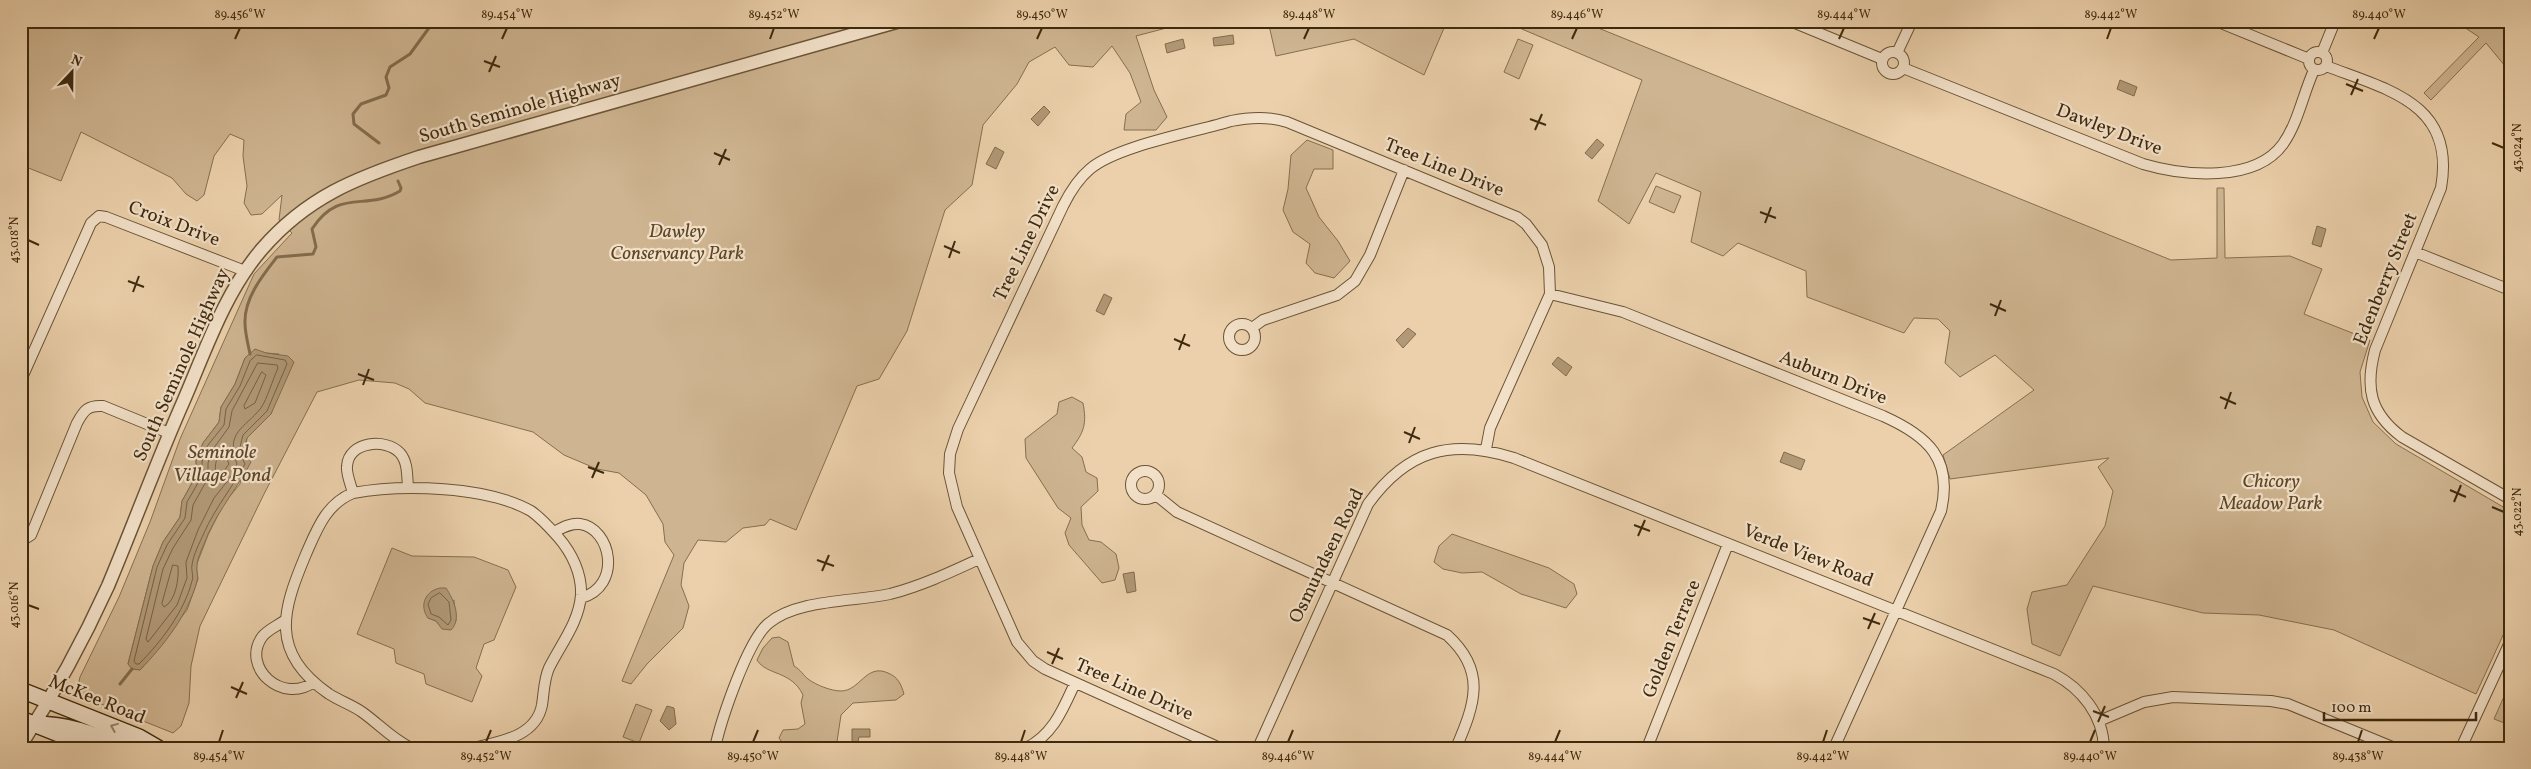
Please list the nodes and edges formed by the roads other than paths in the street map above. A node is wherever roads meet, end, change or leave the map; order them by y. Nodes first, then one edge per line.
1 (900, 21) edge
2 (1790, 21) edge
3 (1912, 21) edge
4 (2216, 21) edge
5 (2335, 21) edge
6 (1897, 53) junction
7 (2322, 53) junction
8 (1882, 59) junction
9 (2309, 59) junction
10 (2326, 66) junction
11 (1903, 68) junction
12 (2314, 70) junction
13 (1404, 170) junction
14 (2415, 252) junction
15 (245, 270) junction
16 (2510, 290) edge
17 (1550, 294) junction
18 (1252, 328) dead end
19 (21, 380) edge
20 (169, 433) junction
21 (1486, 449) junction
22 (408, 487) junction
23 (353, 492) junction
24 (1156, 495) dead end
25 (2510, 499) edge
26 (554, 532) junction
27 (23, 540) dead end
28 (1728, 544) junction
29 (979, 559) junction
30 (1332, 582) junction
31 (581, 598) junction
32 (1897, 611) junction
33 (284, 621) junction
34 (2510, 642) edge
35 (314, 682) junction
36 (1075, 683) junction
37 (21, 690) edge
38 (49, 702) junction
39 (2099, 721) junction
40 (28, 722) edge
41 (502, 744) edge
42 (21, 745) edge
43 (488, 746) edge
44 (94, 748) edge
45 (127, 748) edge
46 (158, 748) edge
47 (411, 748) edge
48 (473, 748) edge
49 (715, 748) edge
50 (1026, 748) edge
51 (1220, 748) edge
52 (1258, 748) edge
53 (1456, 748) edge
54 (1647, 748) edge
55 (1834, 748) edge
56 (2104, 748) edge
57 (2395, 748) edge
58 (2461, 748) edge

1 - 15 street, South Seminole Highway
2 - 8 street
3 - 6 street
4 - 9 street
5 - 7 street
6 - 8 street
6 - 11 street
7 - 9 street
7 - 10 street
8 - 11 street
9 - 12 street
10 - 12 street
10 - 14 street, Edenberry Street
11 - 12 street, Dawley Drive
13 - 17 street, Tree Line Drive
13 - 18 street
13 - 29 street, Tree Line Drive
14 - 16 street
14 - 25 street, Edenberry Street
15 - 19 street, Croix Drive
15 - 20 street, South Seminole Highway
17 - 21 street
17 - 32 street, Auburn Drive
20 - 27 street
20 - 38 street, South Seminole Highway
21 - 28 street, Verde View Road
21 - 30 street, Osmundsen Road
22 - 23 street
22 - 23 street
22 - 26 street
23 - 33 street
24 - 30 street
26 - 31 street
26 - 31 street
28 - 32 street, Verde View Road
28 - 54 street, Golden Terrace
29 - 36 street, Tree Line Drive
29 - 49 street
30 - 52 street, Osmundsen Road
30 - 53 street
31 - 41 street
32 - 39 street, Verde View Road
32 - 55 street, Auburn Drive
33 - 35 street
33 - 35 street
34 - 58 street
35 - 47 street
36 - 50 street
36 - 51 street, Tree Line Drive
37 - 38 main road, McKee Road
38 - 40 street, South Seminole Highway
46 -> 38 main road, McKee Road
39 - 56 street
39 - 57 street
40 - 42 street, South Seminole Highway
40 - 44 main road
40 - 45 main road
41 - 43 street
43 - 48 street

